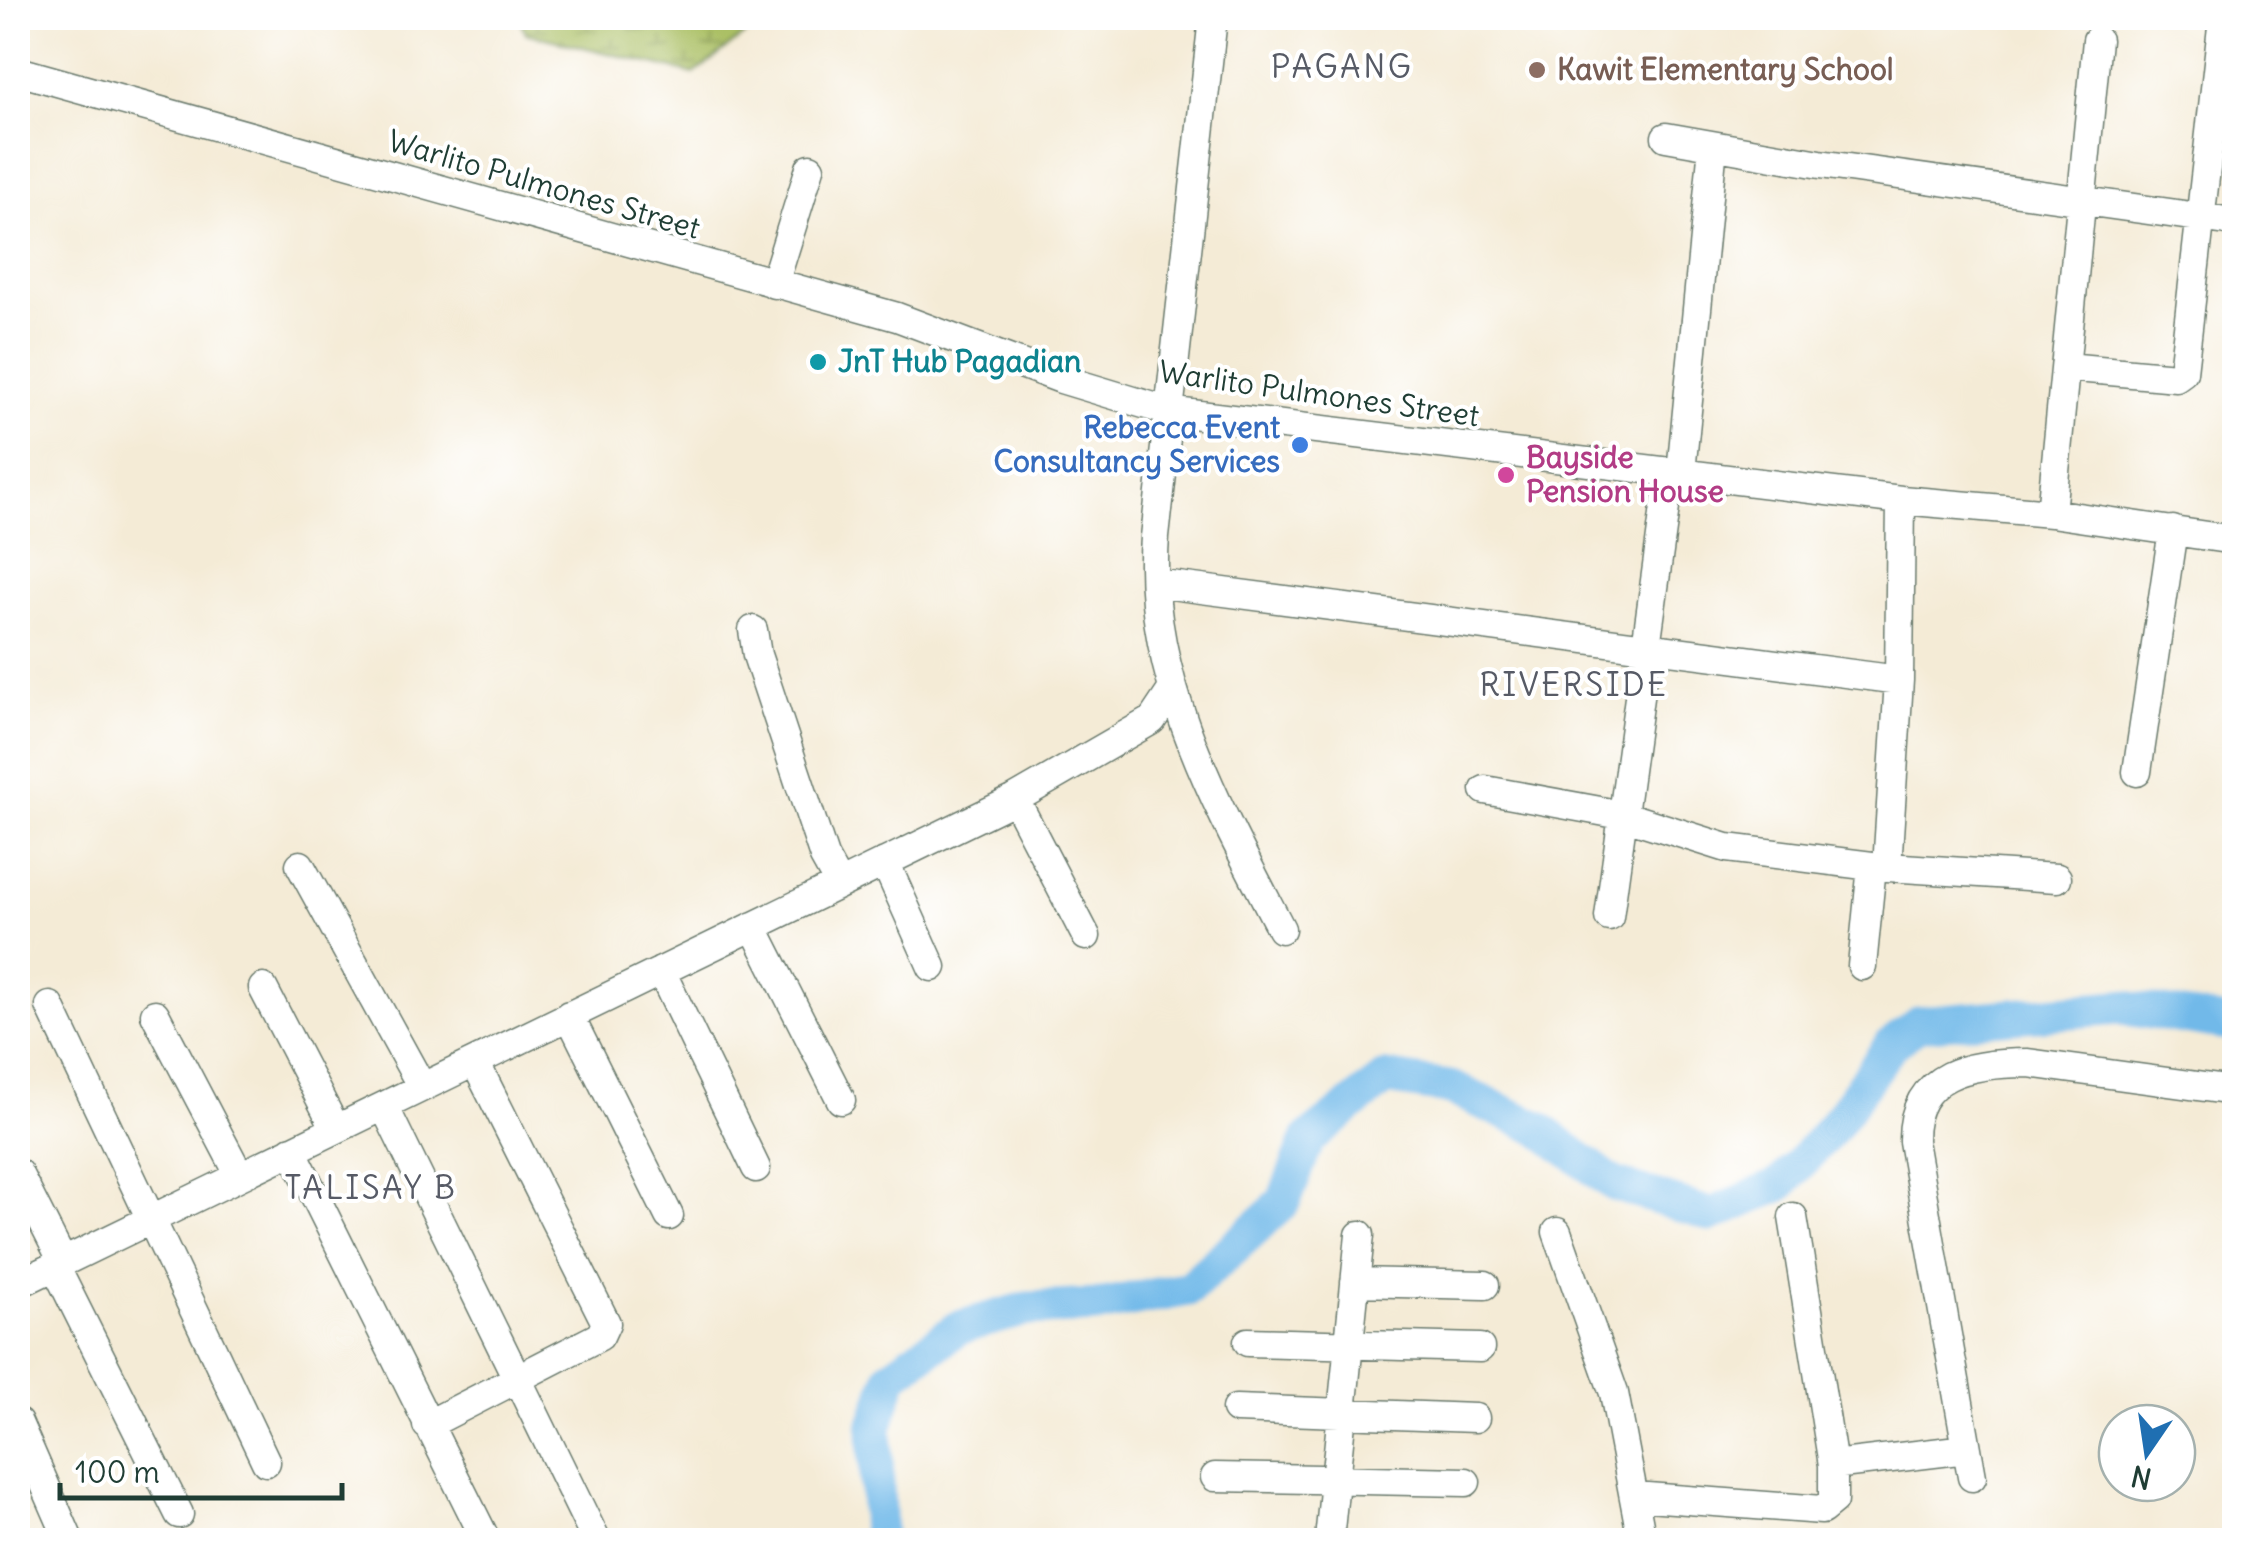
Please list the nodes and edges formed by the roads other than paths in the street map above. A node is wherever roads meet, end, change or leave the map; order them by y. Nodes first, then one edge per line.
1 (1213, 18) edge
2 (2223, 18) edge
3 (2098, 40) dead end
4 (18, 71) edge
5 (1666, 137) dead end
6 (1714, 146) junction
7 (810, 168) dead end
8 (2082, 201) junction
9 (2202, 218) junction
10 (2234, 222) edge
11 (774, 284) junction
12 (2066, 367) junction
13 (1167, 411) junction
14 (1675, 472) junction
15 (1901, 500) junction
16 (2051, 513) junction
17 (2173, 530) junction
18 (2234, 540) edge
19 (1155, 583) junction
20 (753, 630) dead end
21 (1648, 646) junction
22 (1899, 680) junction
23 (1172, 690) junction
24 (2138, 772) dead end
25 (1485, 790) dead end
26 (1015, 799) junction
27 (1622, 815) junction
28 (885, 862) junction
29 (300, 865) dead end
30 (1880, 866) junction
31 (2057, 878) dead end
32 (839, 884) junction
33 (1610, 917) dead end
34 (752, 926) junction
35 (1281, 929) dead end
36 (1086, 936) dead end
37 (1862, 966) dead end
38 (932, 967) dead end
39 (661, 970) junction
40 (263, 988) dead end
41 (50, 1006) dead end
42 (155, 1014) dead end
43 (569, 1016) junction
44 (475, 1062) junction
45 (422, 1088) junction
46 (2234, 1091) edge
47 (841, 1100) dead end
48 (384, 1106) junction
49 (336, 1129) junction
50 (292, 1150) junction
51 (756, 1168) dead end
52 (18, 1173) edge
53 (240, 1176) junction
54 (669, 1216) dead end
55 (1793, 1217) dead end
56 (148, 1220) junction
57 (1557, 1232) dead end
58 (1360, 1235) dead end
59 (59, 1264) junction
60 (1356, 1282) junction
61 (18, 1284) edge
62 (1485, 1286) dead end
63 (1248, 1342) dead end
64 (1349, 1346) junction
65 (1480, 1348) dead end
66 (518, 1381) junction
67 (1236, 1410) dead end
68 (1342, 1414) junction
69 (1475, 1418) dead end
70 (18, 1424) edge
71 (427, 1426) junction
72 (1967, 1449) junction
73 (266, 1462) dead end
74 (1834, 1466) junction
75 (1215, 1477) dead end
76 (1972, 1477) dead end
77 (1335, 1480) junction
78 (1466, 1482) dead end
79 (1634, 1496) junction
80 (179, 1514) dead end
81 (69, 1540) edge
82 (486, 1540) edge
83 (596, 1540) edge
84 (1329, 1540) edge
85 (1642, 1540) edge

1 - 13 street
2 - 9 street
3 - 8 street
4 - 11 street, Warlito Pulmones Street
5 - 6 street
6 - 8 street
6 - 14 street
7 - 11 street
8 - 9 street
8 - 12 street
9 - 10 street
9 - 12 street
11 - 13 street, Warlito Pulmones Street
12 - 16 street
13 - 14 street, Warlito Pulmones Street
13 - 19 street
14 - 15 street, Warlito Pulmones Street
14 - 21 street
15 - 16 street, Warlito Pulmones Street
15 - 22 street
16 - 17 street, Warlito Pulmones Street
17 - 18 street, Warlito Pulmones Street
17 - 24 street
19 - 21 street
19 - 23 street
20 - 32 street
21 - 22 street
21 - 27 street
22 - 30 street
23 - 26 street
23 - 35 street
25 - 27 street
26 - 28 street
26 - 36 street
27 - 30 street
27 - 33 street
28 - 32 street
28 - 38 street
29 - 45 street
30 - 31 street
30 - 37 street
32 - 34 street
34 - 39 street
34 - 47 street
39 - 43 street
39 - 51 street
40 - 49 street
41 - 56 street
42 - 53 street
43 - 44 street
43 - 54 street
44 - 45 street
44 - 66 street
45 - 48 street
46 - 72 street
48 - 49 street
48 - 66 street
49 - 50 street
50 - 53 street
50 - 71 street
52 - 59 street
53 - 56 street
55 - 74 street
56 - 59 street
56 - 73 street
57 - 79 street
58 - 60 street
59 - 61 street
59 - 80 street
60 - 62 street
60 - 64 street
63 - 64 street
64 - 65 street
64 - 68 street
66 - 71 street
66 - 83 street
67 - 68 street
68 - 69 street
68 - 77 street
70 - 81 street
71 - 82 street
72 - 74 street
72 - 76 street
74 - 79 street
75 - 77 street
77 - 78 street
77 - 84 street
79 - 85 street

